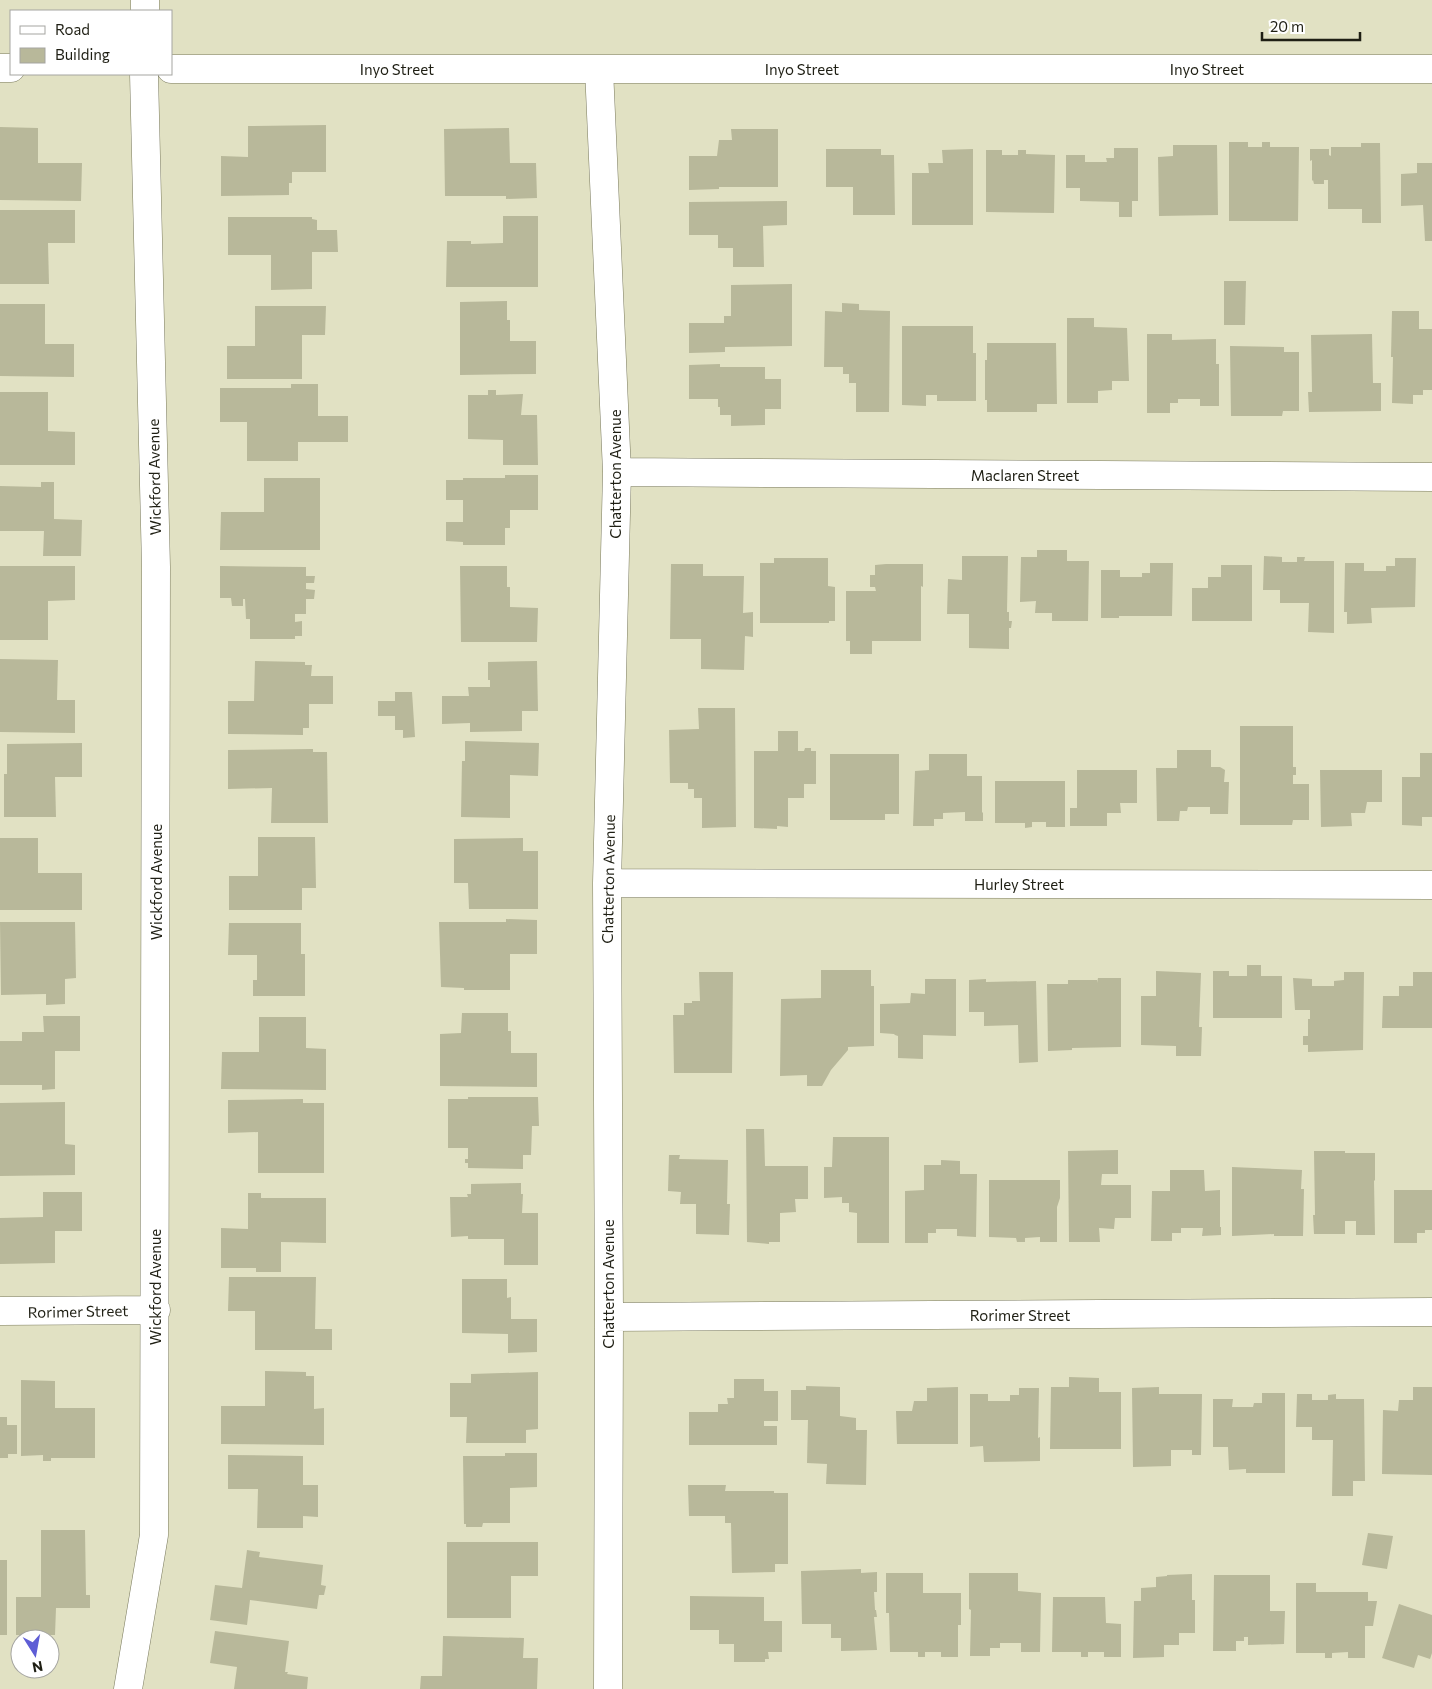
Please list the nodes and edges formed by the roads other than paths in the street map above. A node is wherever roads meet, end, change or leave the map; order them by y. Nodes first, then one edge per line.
1 (172, 69) edge
2 (599, 69) junction
3 (1432, 69) edge
4 (144, 75) edge
5 (617, 472) junction
6 (1432, 477) edge
7 (607, 883) junction
8 (1432, 885) edge
9 (156, 1310) junction
10 (0, 1311) edge
11 (1432, 1312) edge
12 (609, 1317) junction
13 (128, 1689) edge
14 (608, 1689) edge

1 - 2 street, Inyo Street
2 - 3 street, Inyo Street
2 - 5 street, Chatterton Avenue
4 - 9 street, Wickford Avenue
5 - 6 street, Maclaren Street
5 - 7 street, Chatterton Avenue
7 - 8 street, Hurley Street
7 - 12 street, Chatterton Avenue
9 - 10 street, Rorimer Street
9 - 13 street, Wickford Avenue
11 - 12 street, Rorimer Street
12 - 14 street, Chatterton Avenue

